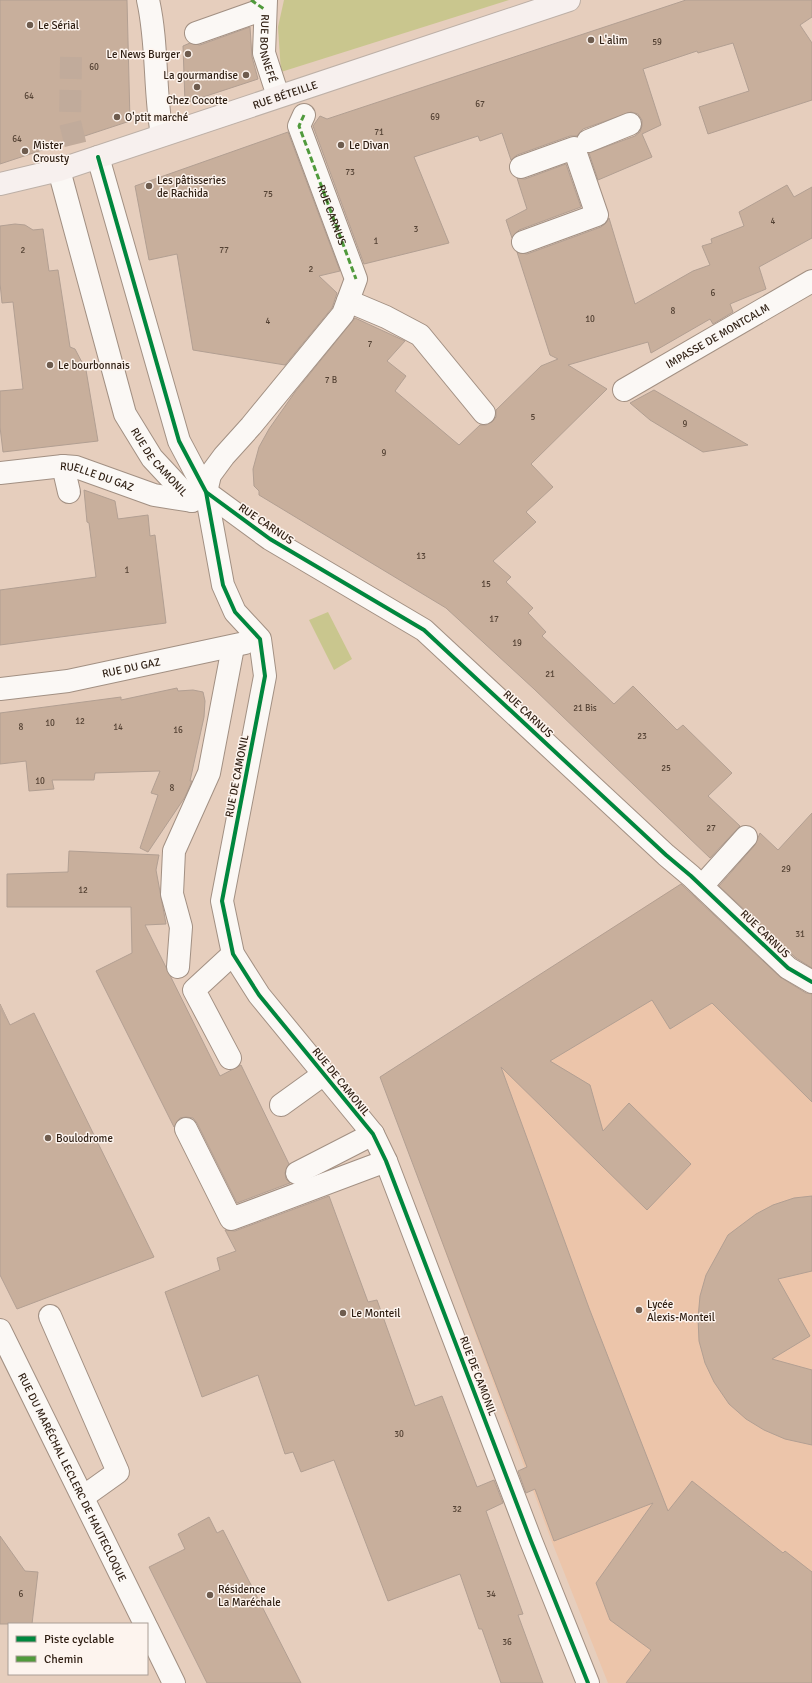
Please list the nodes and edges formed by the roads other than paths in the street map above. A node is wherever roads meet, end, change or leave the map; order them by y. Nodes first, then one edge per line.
1 (148, 0) edge
2 (569, 0) edge
3 (261, 3) edge
4 (196, 33) dead end
5 (278, 96) junction
6 (304, 115) dead end
7 (630, 124) dead end
8 (162, 135) junction
9 (588, 140) dead end
10 (98, 157) junction
11 (521, 167) dead end
12 (59, 170) junction
13 (0, 184) edge
14 (523, 242) dead end
15 (812, 281) edge
16 (348, 301) junction
17 (624, 390) dead end
18 (484, 413) dead end
19 (62, 466) junction
20 (0, 473) edge
21 (69, 492) dead end
22 (199, 496) junction
23 (260, 639) junction
24 (233, 647) junction
25 (0, 689) edge
26 (746, 838) dead end
27 (702, 886) junction
28 (232, 954) junction
29 (178, 967) dead end
30 (812, 982) edge
31 (230, 1058) dead end
32 (324, 1074) junction
33 (282, 1105) dead end
34 (186, 1129) dead end
35 (373, 1134) junction
36 (386, 1161) junction
37 (297, 1173) dead end
38 (50, 1316) dead end
39 (0, 1330) edge
40 (83, 1497) junction
41 (145, 1623) edge
42 (148, 1630) edge
43 (174, 1683) edge
44 (588, 1683) edge

1 - 8 street
2 - 5 main road, RUE BÉTEILLE
3 - 4 street
3 - 5 street, RUE BONNEFÉ
5 - 8 main road, RUE BÉTEILLE
6 - 16 street, RUE CARNUS
7 - 9 street
8 - 10 main road, RUE BÉTEILLE
10 - 12 main road, RUE BÉTEILLE
10 - 22 street
11 - 14 street
12 - 13 main road, RUE BÉTEILLE
12 - 22 street, RUE DE CAMONIL
15 - 17 street, IMPASSE DE MONTCALM
16 - 18 street
16 - 22 street, RUE CARNUS
19 - 20 street, RUELLE DU GAZ
19 - 21 street
19 - 22 street, RUELLE DU GAZ
22 - 23 street, RUE DE CAMONIL
22 - 27 street, RUE CARNUS
23 - 24 street, RUE DU GAZ
23 - 28 street, RUE DE CAMONIL
24 - 25 street, RUE DU GAZ
24 - 29 street
26 - 27 street
27 - 30 street, RUE CARNUS
28 - 31 street
28 - 32 street, RUE DE CAMONIL
32 - 33 street
32 - 35 street, RUE DE CAMONIL
34 - 36 street
35 - 36 street, RUE DE CAMONIL
35 - 37 street
36 - 44 street, RUE DE CAMONIL
38 - 40 street
39 - 40 street, RUE DU MARÉCHAL LECLERC DE HAUTECLOQUE
40 - 41 street, RUE DU MARÉCHAL LECLERC DE HAUTECLOQUE
42 - 43 street

